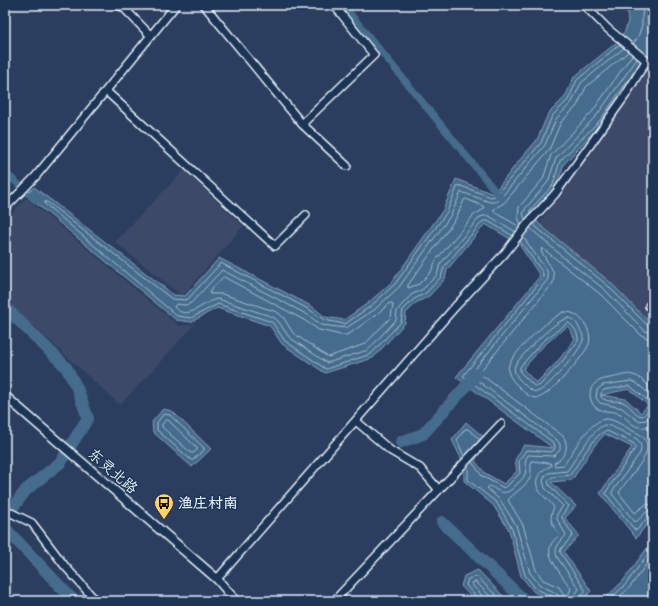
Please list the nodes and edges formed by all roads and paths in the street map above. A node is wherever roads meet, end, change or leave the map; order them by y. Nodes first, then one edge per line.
1 (116, 5) edge
2 (176, 5) edge
3 (204, 5) edge
4 (334, 5) edge
5 (584, 5) edge
6 (151, 36) junction
7 (645, 60) junction
8 (653, 66) edge
9 (106, 91) junction
10 (302, 124) junction
11 (347, 166) dead end
12 (5, 208) edge
13 (306, 215) dead end
14 (5, 396) edge
15 (356, 421) junction
16 (501, 424) dead end
17 (439, 490) junction
18 (5, 510) edge
19 (217, 580) junction
20 (96, 601) edge
21 (236, 601) edge
22 (334, 601) edge

1 - 6 street
2 - 6 street
3 - 10 street
4 - 10 street
5 - 7 street
6 - 9 street
7 - 8 street
7 - 15 street
9 - 12 street
9 - 13 street
10 - 11 street
14 - 19 main road, 东灵北路
15 - 17 street
15 - 19 street
16 - 17 street
17 - 22 street
18 - 20 street
19 - 21 main road, 东灵北路

